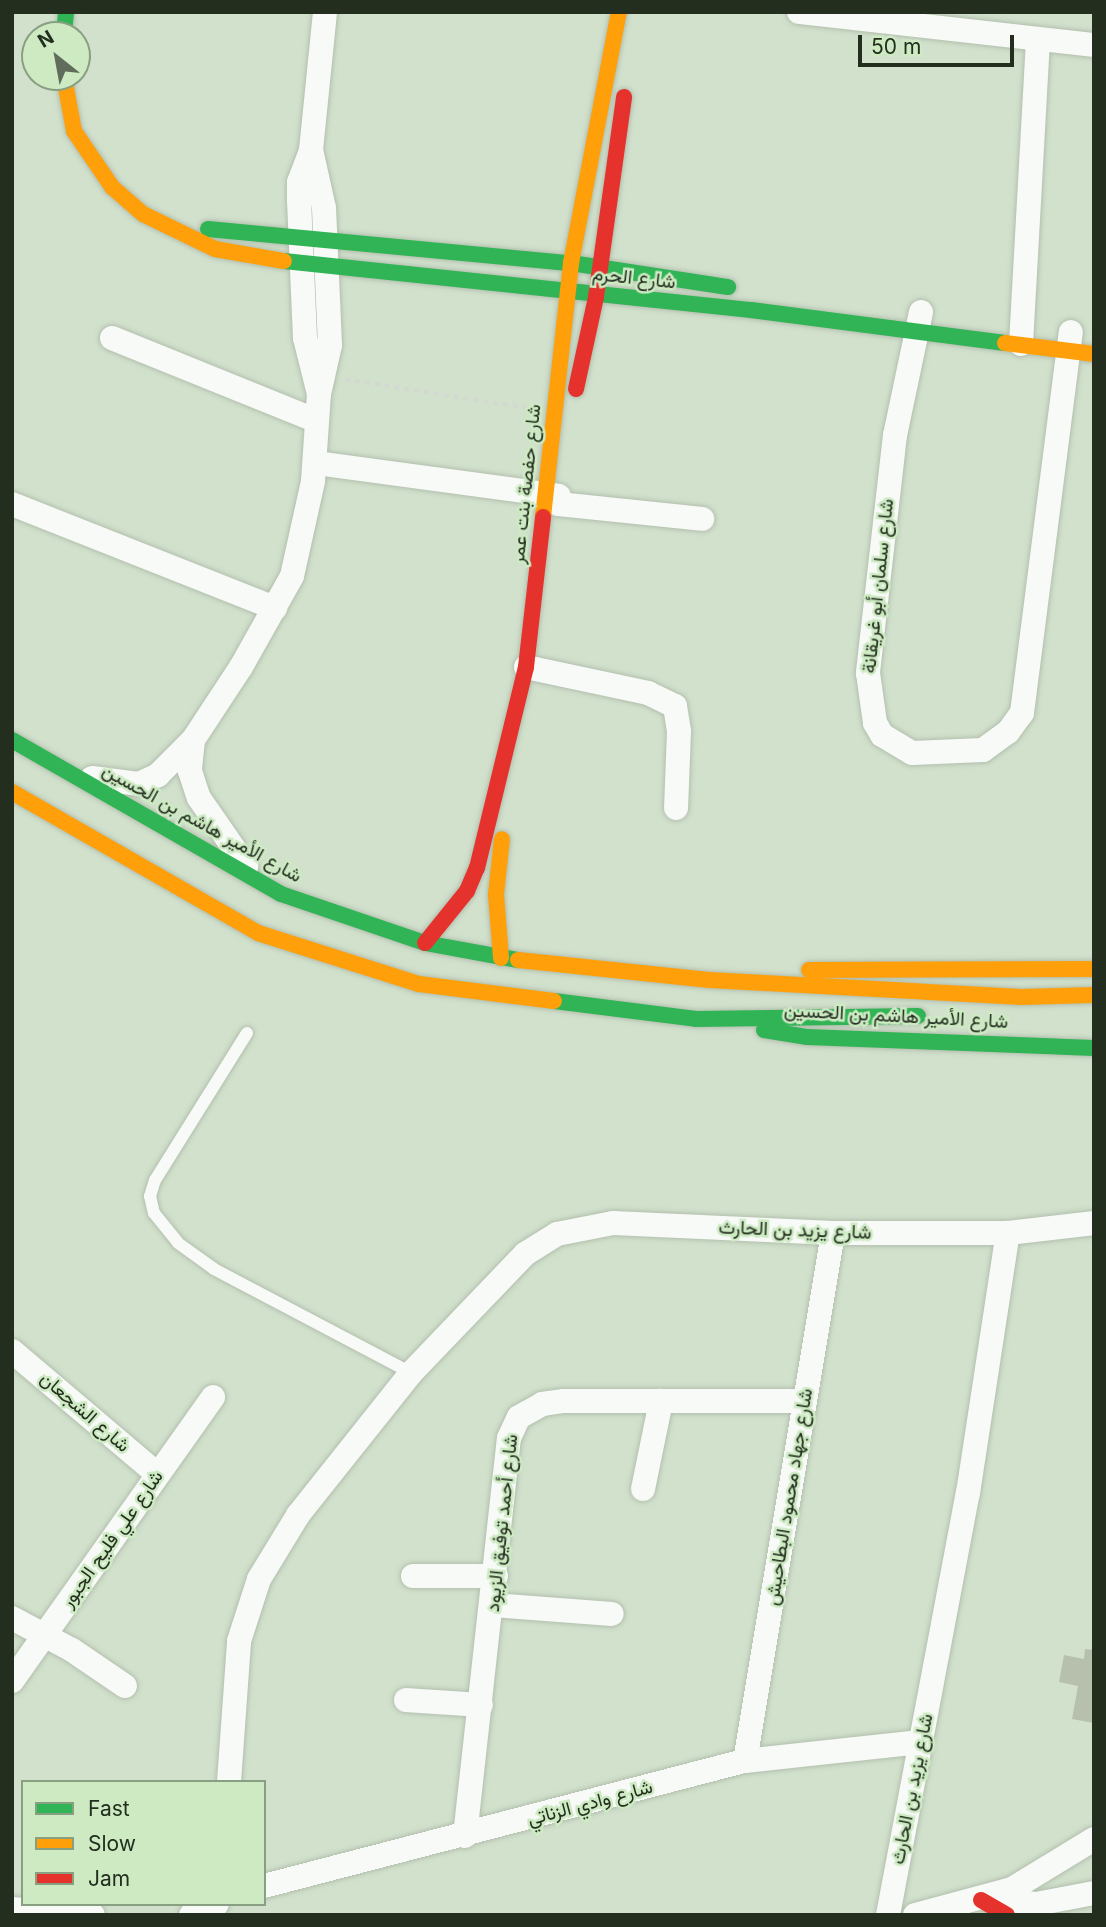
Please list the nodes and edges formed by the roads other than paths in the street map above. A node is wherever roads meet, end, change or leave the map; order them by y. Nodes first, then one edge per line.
1 (325, 12) edge
2 (619, 12) edge
3 (799, 12) edge
4 (869, 15) edge
5 (1038, 40) junction
6 (1094, 46) edge
7 (627, 79) dead end
8 (66, 91) edge
9 (311, 150) junction
10 (174, 232) junction
11 (300, 239) junction
12 (326, 241) junction
13 (571, 263) junction
14 (301, 264) junction
15 (327, 267) junction
16 (598, 267) junction
17 (567, 291) junction
18 (596, 297) junction
19 (751, 310) junction
20 (920, 317) junction
21 (1022, 328) junction
22 (1073, 336) edge
23 (112, 338) dead end
24 (1094, 354) edge
25 (322, 385) junction
26 (317, 421) junction
27 (316, 463) junction
28 (555, 498) junction
29 (12, 504) edge
30 (702, 519) dead end
31 (275, 608) junction
32 (533, 668) junction
33 (12, 740) edge
34 (192, 740) junction
35 (72, 774) junction
36 (12, 792) edge
37 (676, 808) dead end
38 (257, 879) junction
39 (425, 943) junction
40 (501, 958) junction
41 (1089, 972) edge
42 (709, 980) junction
43 (1094, 995) edge
44 (930, 1016) dead end
45 (696, 1019) junction
46 (247, 1033) dead end
47 (1090, 1045) edge
48 (1094, 1223) edge
49 (833, 1233) junction
50 (1008, 1233) junction
51 (12, 1350) edge
52 (411, 1373) junction
53 (213, 1397) dead end
54 (661, 1401) junction
55 (805, 1401) junction
56 (157, 1474) junction
57 (643, 1489) dead end
58 (413, 1576) dead end
59 (496, 1576) junction
60 (493, 1605) junction
61 (612, 1614) dead end
62 (12, 1618) edge
63 (46, 1634) junction
64 (12, 1681) edge
65 (125, 1686) dead end
66 (406, 1700) dead end
67 (481, 1705) junction
68 (920, 1742) junction
69 (745, 1761) junction
70 (229, 1780) edge
71 (465, 1836) junction
72 (1094, 1839) edge
73 (266, 1886) edge
74 (1094, 1893) edge
75 (992, 1904) edge
76 (213, 1906) edge
77 (12, 1909) edge
78 (93, 1915) edge
79 (191, 1915) edge
80 (888, 1915) edge
81 (915, 1915) edge

1 - 9 street
2 - 13 main road, شارع حفصة بنت عمر
3 - 4 street
4 - 5 street
5 - 6 street
5 - 21 street
7 - 16 main road, شارع حفصة بنت عمر
8 - 10 main road, شارع الحرم
9 - 11 street
9 - 12 street
10 - 11 main road, شارع الحرم
10 - 14 main road, شارع الحرم
11 - 12 main road, شارع الحرم
11 - 14 street
12 - 13 main road, شارع الحرم
12 - 15 street
13 - 16 main road, شارع الحرم
13 - 17 main road, شارع حفصة بنت عمر
14 - 15 main road, شارع الحرم
14 - 25 street
15 - 17 main road, شارع الحرم
15 - 25 street
16 - 18 main road, شارع حفصة بنت عمر
16 - 19 main road, شارع الحرم
17 - 18 main road, شارع الحرم
17 - 28 main road, شارع حفصة بنت عمر
18 - 19 main road, شارع الحرم
18 - 28 main road, شارع حفصة بنت عمر
19 - 20 main road, شارع الحرم
20 - 21 main road, شارع الحرم
20 - 22 street, شارع سلمان أبو غريقانة
21 - 22 main road, شارع الحرم
22 - 24 main road, شارع الحرم
23 - 26 street
25 - 26 street
26 - 27 street
27 - 28 street
27 - 31 street
28 - 30 street
28 - 32 main road, شارع حفصة بنت عمر
29 - 31 street
31 - 34 street
32 - 37 street
32 - 39 main road, شارع حفصة بنت عمر
32 - 40 main road, شارع حفصة بنت عمر
33 - 35 main road, شارع الأمير هاشم بن الحسين
34 - 35 street
34 - 38 street
35 - 38 main road, شارع الأمير هاشم بن الحسين
36 - 45 main road, شارع الأمير هاشم بن الحسين
38 - 39 main road, شارع الأمير هاشم بن الحسين
39 - 40 main road, شارع الأمير هاشم بن الحسين
40 - 42 main road, شارع الأمير هاشم بن الحسين
41 - 42 main road, شارع الأمير هاشم بن الحسين
42 - 43 main road, شارع الأمير هاشم بن الحسين
44 - 45 main road, شارع الأمير هاشم بن الحسين
45 - 47 main road, شارع الأمير هاشم بن الحسين
46 - 52 lane
48 - 50 street
49 - 50 street, شارع يزيد بن الحارث
49 - 52 street, شارع يزيد بن الحارث
49 - 55 street, شارع جهاد محمود البطاحيش
50 - 68 street, شارع يزيد بن الحارث
51 - 56 street, شارع الشجعان
52 - 70 street, شارع يزيد بن الحارث
53 - 56 street, شارع علي فليح الجبور
54 - 55 street, شارع أحمد توفيق الزيود
54 - 57 street
54 - 59 street, شارع أحمد توفيق الزيود
55 - 69 street, شارع جهاد محمود البطاحيش
56 - 63 street, شارع علي فليح الجبور
58 - 59 street
59 - 60 street, شارع أحمد توفيق الزيود
60 - 61 street
60 - 67 street, شارع أحمد توفيق الزيود
62 - 63 street
63 - 64 street, شارع علي فليح الجبور
63 - 65 street
66 - 67 street
67 - 71 street, شارع أحمد توفيق الزيود
68 - 69 street, شارع وادي الزناتي
68 - 80 street, شارع يزيد بن الحارث
69 - 71 street, شارع وادي الزناتي
71 - 73 street, شارع وادي الزناتي
72 - 75 street
74 - 75 street
75 - 81 street
76 - 79 street
77 - 78 street

